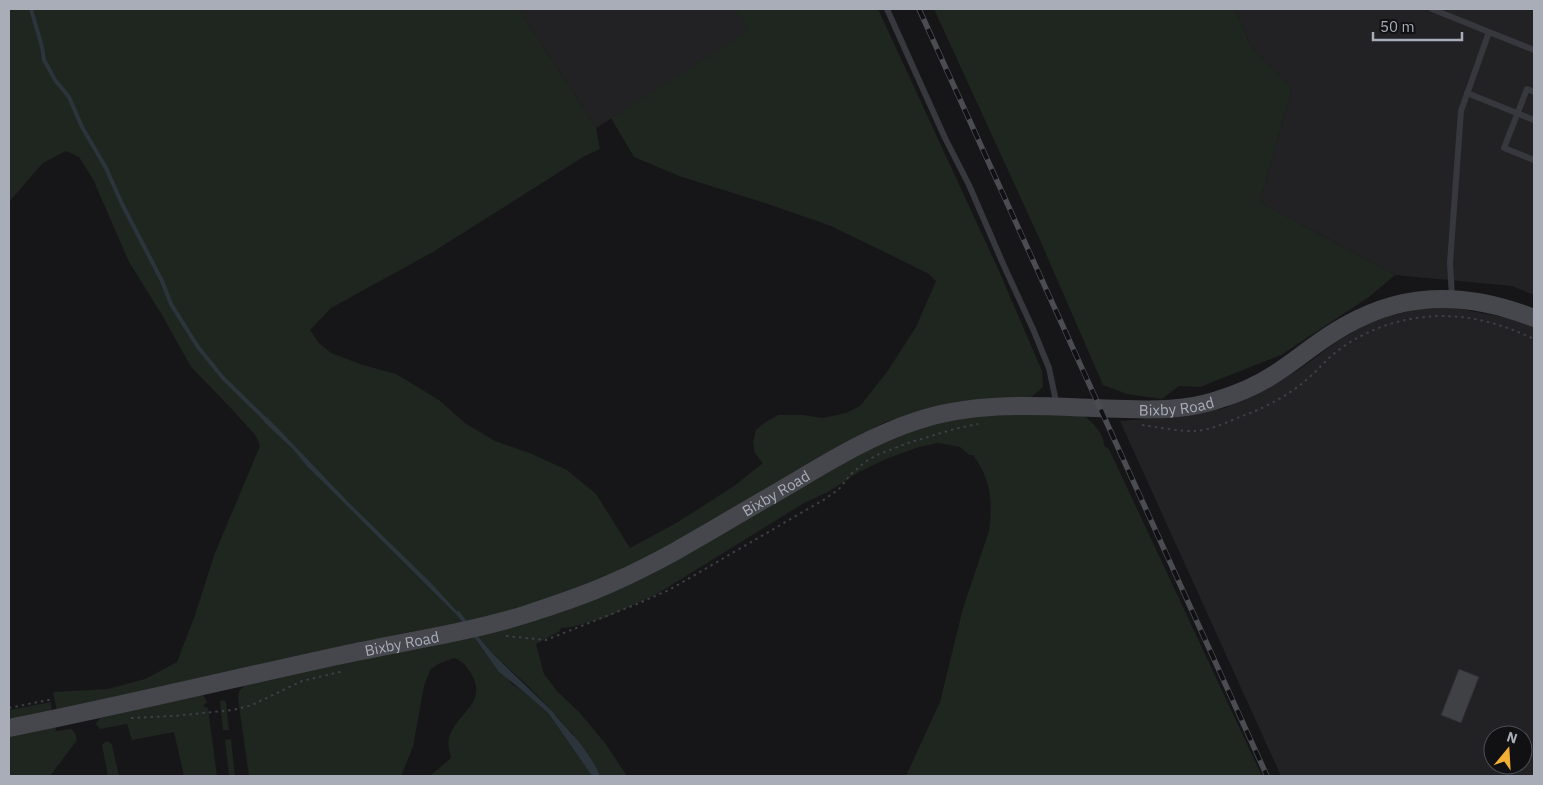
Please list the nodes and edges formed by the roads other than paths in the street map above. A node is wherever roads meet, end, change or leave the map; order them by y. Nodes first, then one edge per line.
1 (887, 9) edge
2 (1432, 9) edge
3 (1488, 32) junction
4 (1534, 50) edge
5 (1534, 92) edge
6 (1467, 93) junction
7 (1518, 114) junction
8 (1534, 120) edge
9 (1534, 160) edge
10 (1452, 298) junction
11 (1534, 318) edge
12 (1057, 407) junction
13 (9, 728) edge

1 - 12 lane
2 - 3 lane
3 - 4 lane
3 - 6 lane
5 - 7 lane
6 - 7 lane
6 - 10 lane
7 - 8 lane
7 - 9 lane
10 - 11 street, Bixby Road
10 - 12 street, Bixby Road
12 - 13 street, Bixby Road

